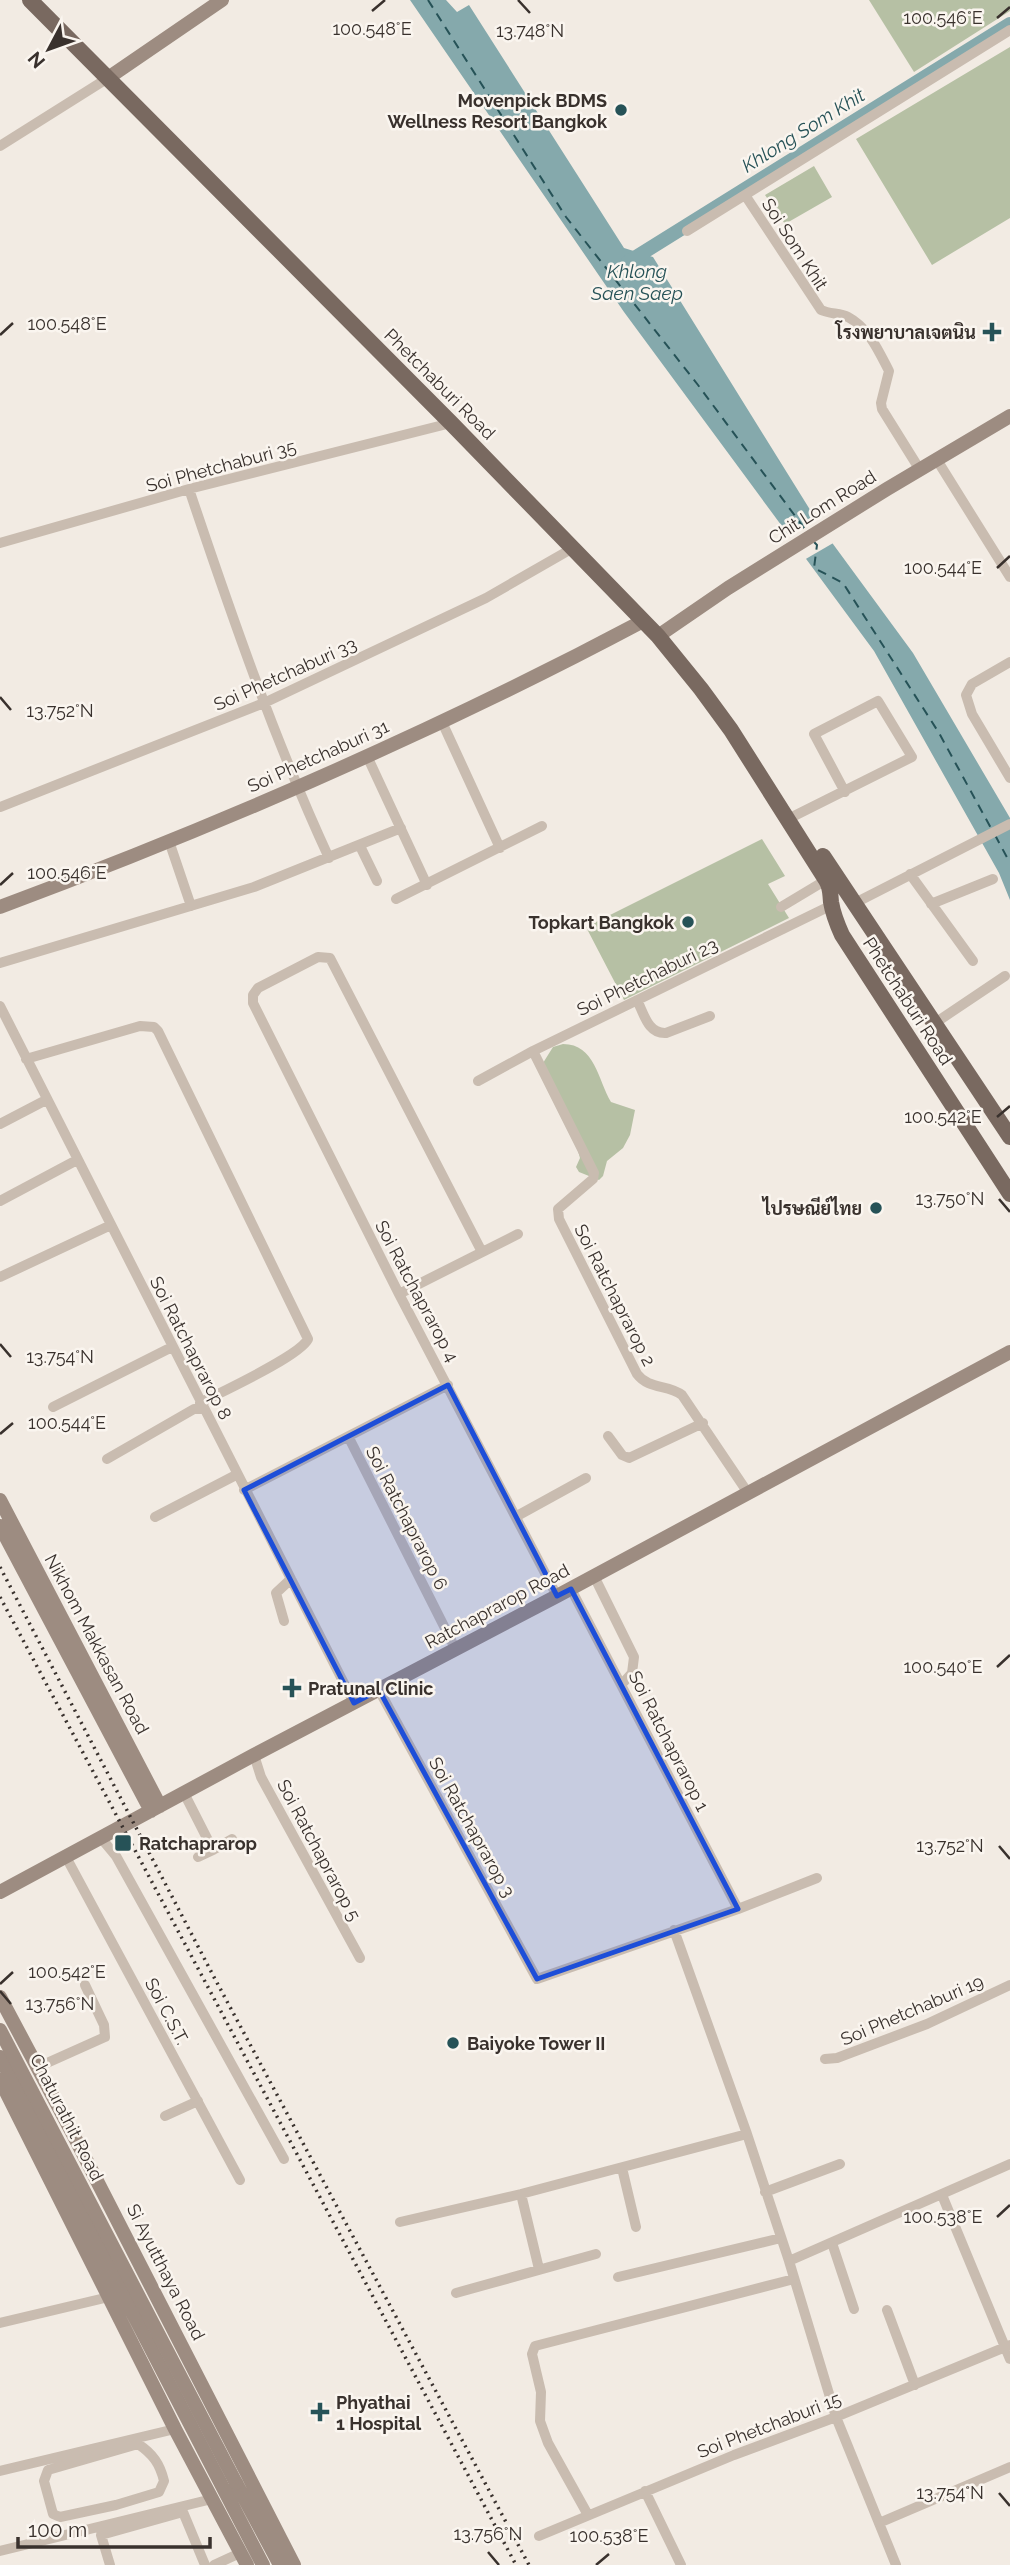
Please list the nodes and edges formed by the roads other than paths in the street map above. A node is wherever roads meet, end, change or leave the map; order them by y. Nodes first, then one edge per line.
1 (30, 0) edge
2 (222, 0) edge
3 (1010, 30) edge
4 (108, 78) junction
5 (0, 146) edge
6 (745, 195) junction
7 (687, 231) dead end
8 (1010, 416) edge
9 (451, 423) junction
10 (937, 460) junction
11 (920, 470) junction
12 (189, 489) junction
13 (0, 543) edge
14 (573, 548) junction
15 (1010, 577) edge
16 (643, 621) junction
17 (657, 636) junction
18 (1010, 662) edge
19 (264, 703) junction
20 (442, 722) junction
21 (367, 756) junction
22 (1010, 778) edge
23 (297, 788) junction
24 (845, 792) junction
25 (0, 807) edge
26 (789, 821) junction
27 (1010, 824) edge
28 (542, 826) dead end
29 (401, 828) junction
30 (169, 841) junction
31 (360, 846) junction
32 (500, 848) junction
33 (329, 858) junction
34 (910, 874) junction
35 (993, 879) dead end
36 (826, 880) junction
37 (377, 881) dead end
38 (427, 885) junction
39 (396, 899) dead end
40 (855, 903) junction
41 (931, 904) junction
42 (832, 905) junction
43 (191, 906) junction
44 (0, 907) edge
45 (781, 907) dead end
46 (973, 961) dead end
47 (0, 962) edge
48 (1006, 976) dead end
49 (637, 1000) junction
50 (0, 1006) edge
51 (710, 1016) dead end
52 (935, 1023) junction
53 (533, 1051) junction
54 (26, 1059) junction
55 (478, 1080) dead end
56 (46, 1100) junction
57 (0, 1124) edge
58 (1010, 1137) edge
59 (77, 1160) junction
60 (1010, 1194) edge
61 (0, 1200) edge
62 (111, 1225) junction
63 (518, 1234) dead end
64 (482, 1252) junction
65 (0, 1277) edge
66 (399, 1294) junction
67 (172, 1347) junction
68 (1010, 1352) edge
69 (448, 1385) junction
70 (202, 1406) junction
71 (53, 1407) dead end
72 (702, 1423) junction
73 (608, 1436) dead end
74 (349, 1438) junction
75 (107, 1459) dead end
76 (236, 1475) junction
77 (586, 1479) dead end
78 (244, 1490) junction
79 (748, 1493) junction
80 (0, 1500) edge
81 (517, 1516) junction
82 (155, 1517) dead end
83 (0, 1526) edge
84 (594, 1576) junction
85 (291, 1579) junction
86 (571, 1589) junction
87 (557, 1596) junction
88 (284, 1621) dead end
89 (456, 1650) junction
90 (622, 1684) junction
91 (379, 1690) junction
92 (354, 1703) junction
93 (254, 1755) junction
94 (184, 1793) junction
95 (156, 1808) junction
96 (101, 1838) junction
97 (232, 1839) dead end
98 (213, 1850) junction
99 (66, 1857) junction
100 (198, 1857) dead end
101 (817, 1878) dead end
102 (0, 1892) edge
103 (738, 1909) junction
104 (674, 1930) junction
105 (359, 1958) dead end
106 (85, 1985) dead end
107 (1010, 1985) edge
108 (0, 1997) edge
109 (0, 2030) edge
110 (0, 2055) edge
111 (825, 2059) dead end
112 (35, 2062) junction
113 (0, 2080) edge
114 (198, 2101) junction
115 (165, 2116) dead end
116 (747, 2134) junction
117 (284, 2158) dead end
118 (840, 2164) dead end
119 (1010, 2164) edge
120 (622, 2168) junction
121 (240, 2180) dead end
122 (765, 2192) junction
123 (521, 2194) junction
124 (942, 2195) junction
125 (400, 2222) dead end
126 (636, 2227) dead end
127 (781, 2238) junction
128 (832, 2243) junction
129 (596, 2254) dead end
130 (789, 2262) junction
131 (539, 2269) junction
132 (618, 2277) dead end
133 (794, 2279) junction
134 (456, 2293) dead end
135 (110, 2297) junction
136 (854, 2309) dead end
137 (887, 2310) dead end
138 (0, 2323) edge
139 (1007, 2346) edge
140 (1010, 2359) edge
141 (915, 2385) junction
142 (836, 2417) junction
143 (175, 2429) junction
144 (1010, 2466) edge
145 (0, 2471) edge
146 (230, 2486) junction
147 (645, 2491) junction
148 (212, 2499) junction
149 (116, 2505) junction
150 (588, 2515) junction
151 (125, 2521) junction
152 (879, 2523) junction
153 (539, 2536) dead end
154 (0, 2551) edge
155 (244, 2559) edge
156 (110, 2565) edge
157 (205, 2565) edge
158 (214, 2565) edge
159 (263, 2565) edge
160 (280, 2565) edge
161 (294, 2565) edge
162 (681, 2565) edge
163 (896, 2565) edge

1 - 4 main road, Phetchaburi Road
2 - 4 main road
3 - 6 street, Soi Som Khit
4 - 5 street
4 - 9 main road, Phetchaburi Road
6 - 7 street, Soi Som Khit
6 - 11 street, Soi Som Khit
8 - 10 main road, Chit Lom Road
9 - 12 street, Soi Phetchaburi 35
9 - 14 main road, Phetchaburi Road
10 - 11 main road, Chit Lom Road
10 - 15 street
11 - 17 main road, Chit Lom Road
12 - 13 street, Soi Phetchaburi 35
12 - 19 street
14 - 16 main road, Phetchaburi Road
14 - 19 street, Soi Phetchaburi 33
16 - 17 main road, Phetchaburi Road
16 - 20 main road, Soi Phetchaburi 31
17 - 26 main road, Phetchaburi Road
18 - 22 street
19 - 23 street
19 - 25 street, Soi Phetchaburi 33
20 - 21 main road, Soi Phetchaburi 31
20 - 32 street
21 - 23 main road, Soi Phetchaburi 31
21 - 29 street
23 - 30 main road, Soi Phetchaburi 31
23 - 33 street
24 - 24 street
24 - 26 street
26 - 36 main road, Phetchaburi Road
26 - 40 main road, Phetchaburi Road
27 - 34 street
28 - 32 street
29 - 31 street
29 - 38 street
30 - 43 street
30 - 44 main road, Soi Phetchaburi 31
31 - 33 street
31 - 37 street
32 - 38 street
33 - 43 street
34 - 40 street
34 - 41 street
35 - 41 street
36 - 42 main road, Phetchaburi Road
36 - 45 street
38 - 39 street
40 - 52 main road, Phetchaburi Road
41 - 46 street
42 - 49 street, Soi Phetchaburi 23
42 - 60 main road, Phetchaburi Road
43 - 47 street
48 - 52 street
49 - 51 street
49 - 53 street, Soi Phetchaburi 23
50 - 54 street, Soi Ratchaprarop 8
52 - 58 main road, Phetchaburi Road
53 - 55 street, Soi Phetchaburi 23
53 - 72 street, Soi Ratchaprarop 2
54 - 56 street, Soi Ratchaprarop 8
54 - 70 street
56 - 57 street
56 - 59 street, Soi Ratchaprarop 8
59 - 61 street
59 - 62 street, Soi Ratchaprarop 8
62 - 65 street
62 - 67 street, Soi Ratchaprarop 8
63 - 64 street
64 - 66 street
64 - 66 street, Soi Ratchaprarop 4
66 - 69 street, Soi Ratchaprarop 4
67 - 70 street, Soi Ratchaprarop 8
67 - 71 street
68 - 79 main road, Ratchaprarop Road
69 - 74 street
69 - 81 street, Soi Ratchaprarop 4
70 - 75 street
70 - 76 street, Soi Ratchaprarop 8
72 - 73 street
72 - 79 street, Soi Ratchaprarop 2
74 - 78 street
74 - 89 street, Soi Ratchaprarop 6
76 - 78 street, Soi Ratchaprarop 8
76 - 82 street
77 - 81 street
78 - 85 street, Soi Ratchaprarop 8
79 - 84 main road, Ratchaprarop Road
80 - 95 main road, Nikhom Makkasan Road
81 - 87 street, Soi Ratchaprarop 4
83 - 95 main road, Nikhom Makkasan Road
84 - 86 main road, Ratchaprarop Road
84 - 90 street
85 - 88 street
85 - 92 street, Soi Ratchaprarop 8
86 - 87 main road, Ratchaprarop Road
86 - 90 street, Soi Ratchaprarop 1
87 - 89 main road, Ratchaprarop Road
89 - 91 main road, Ratchaprarop Road
90 - 103 street, Soi Ratchaprarop 1
91 - 92 main road, Ratchaprarop Road
91 - 104 street, Soi Ratchaprarop 3
92 - 93 main road, Ratchaprarop Road
93 - 94 main road, Ratchaprarop Road
93 - 105 street, Soi Ratchaprarop 5
94 - 95 main road, Ratchaprarop Road
94 - 98 street
95 - 96 main road, Ratchaprarop Road
96 - 99 main road, Ratchaprarop Road
96 - 117 street
97 - 98 street
98 - 100 street
99 - 102 main road, Ratchaprarop Road
99 - 114 street, Soi C.S.T.
101 - 103 street
103 - 104 street
104 - 116 street
106 - 112 street
107 - 111 street, Soi Phetchaburi 19
108 - 112 main road, Si Ayutthaya Road
109 - 146 main road, Chaturathit Road, bridge
110 - 112 main road
110 - 146 main road, Chaturathit Road
112 - 161 main road, Si Ayutthaya Road
113 - 135 main road
114 - 115 street
114 - 121 street, Soi C.S.T.
116 - 120 street
116 - 122 street
118 - 122 street
119 - 124 street
120 - 123 street
120 - 126 street
122 - 127 street
123 - 125 street
123 - 131 street
124 - 128 street
124 - 139 street
127 - 130 street
127 - 132 street
128 - 130 street
128 - 136 street
129 - 131 street
130 - 133 street
131 - 134 street
133 - 142 street
133 - 150 street
135 - 138 street
135 - 143 main road
137 - 141 street
139 - 140 street
139 - 141 street, Soi Phetchaburi 15
141 - 142 street, Soi Phetchaburi 15
142 - 147 street, Soi Phetchaburi 15
142 - 152 street
143 - 145 street
143 - 148 main road
144 - 152 street
146 - 159 main road
146 - 160 main road
147 - 150 street, Soi Phetchaburi 15
147 - 162 street
148 - 151 street
148 - 155 main road
149 - 149 street
149 - 151 street
150 - 153 street, Soi Phetchaburi 15
151 - 154 street
152 - 163 street
155 - 158 street
156 - 157 street

